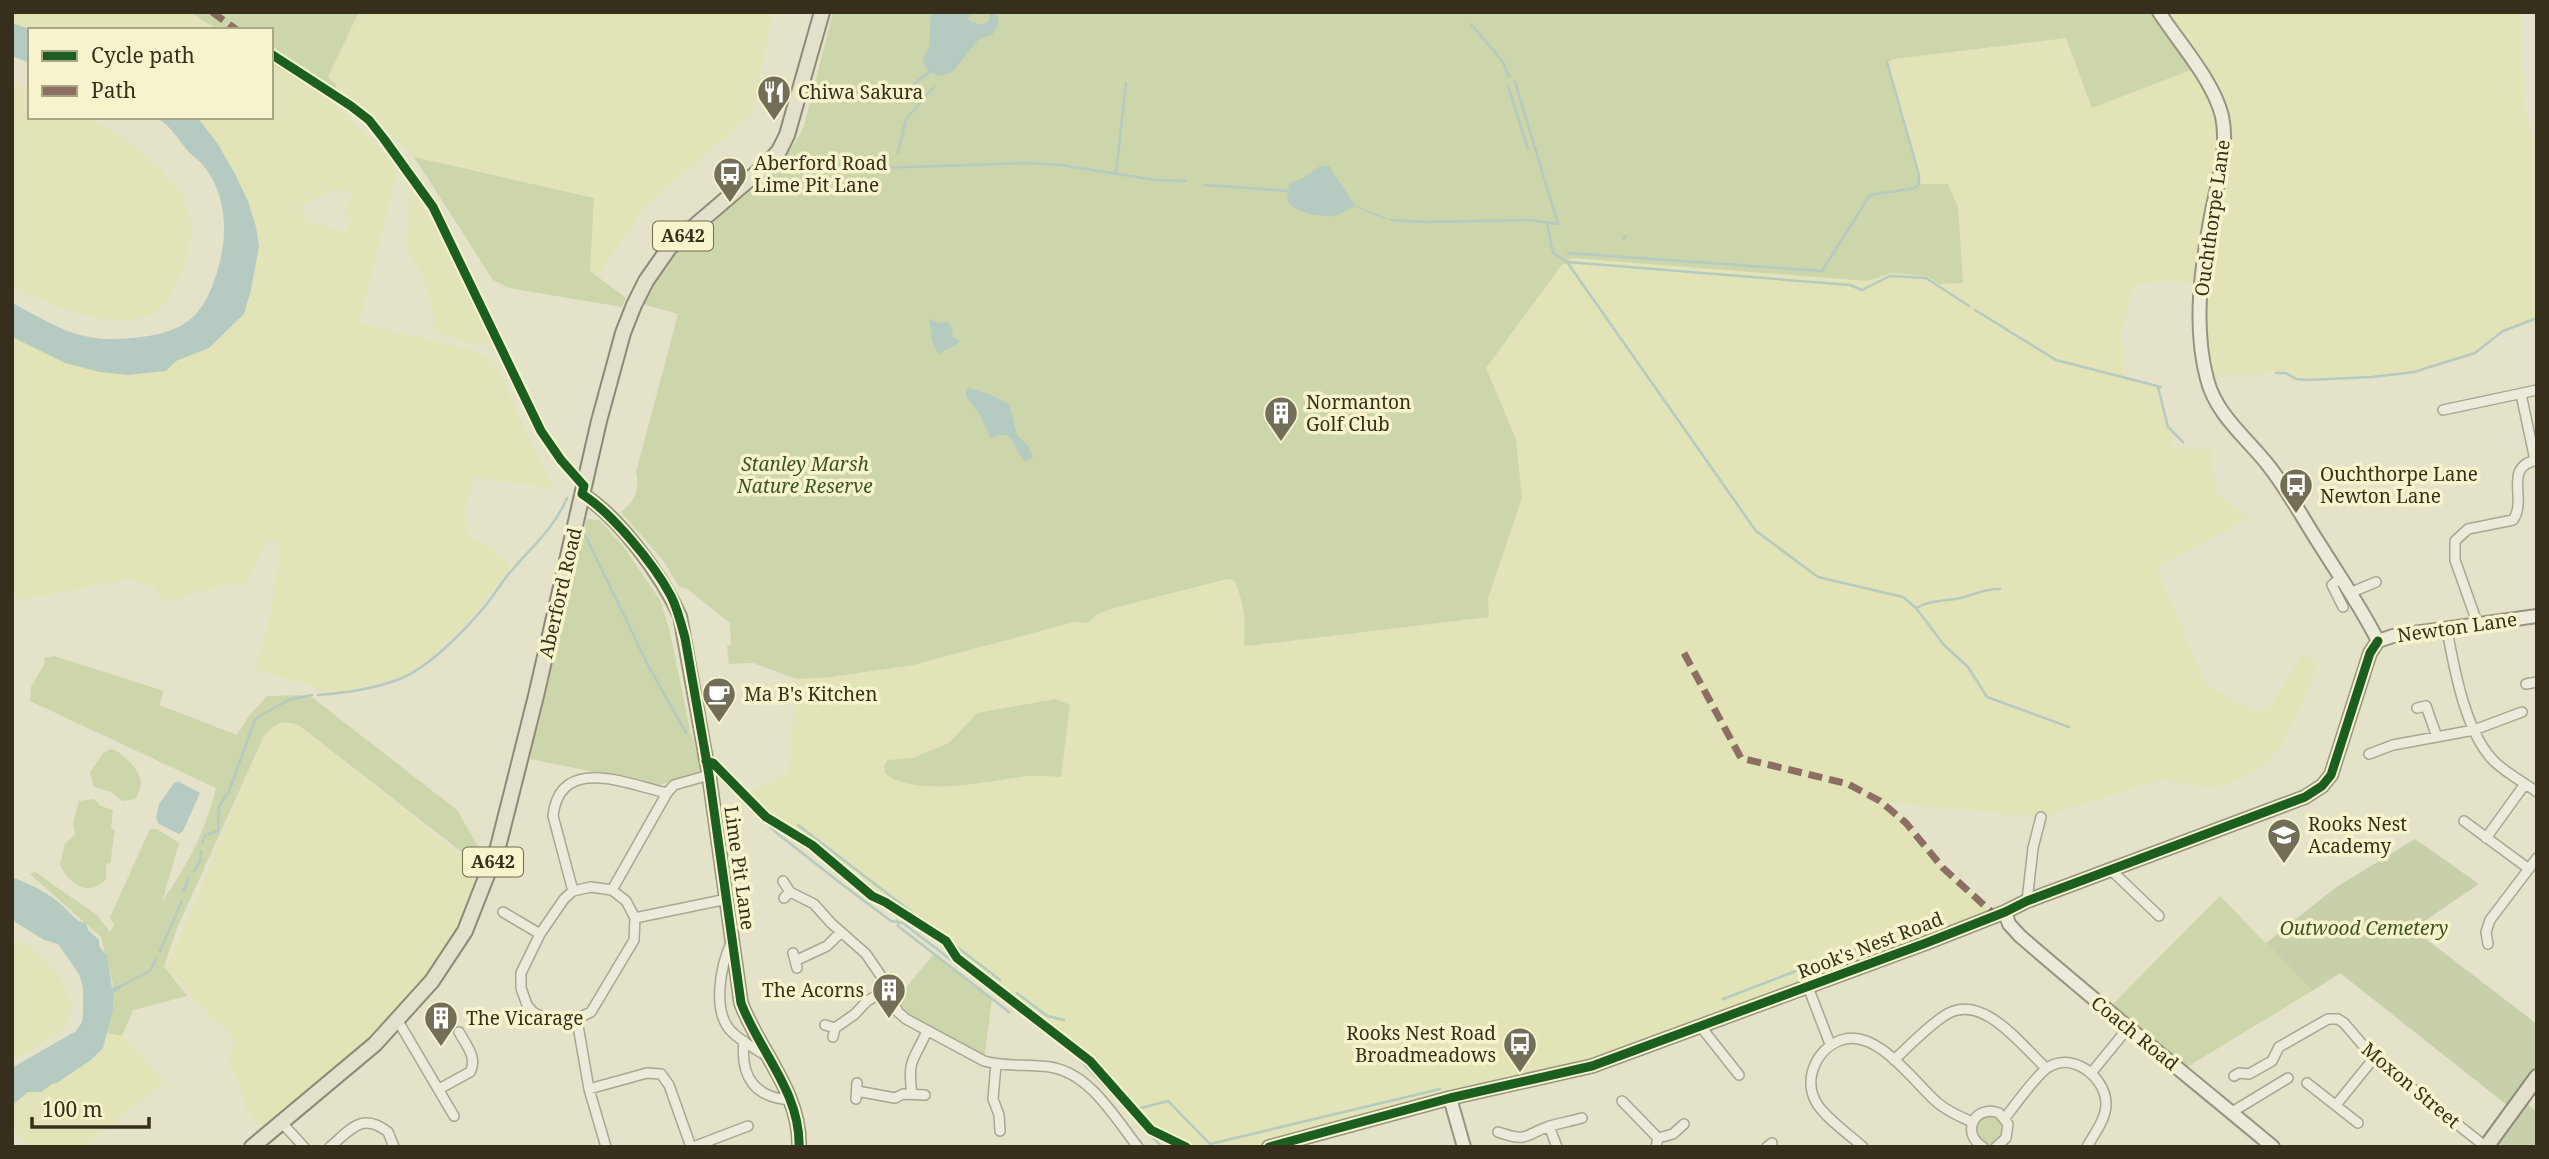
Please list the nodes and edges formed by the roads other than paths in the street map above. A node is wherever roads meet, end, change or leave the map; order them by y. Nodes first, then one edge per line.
1 (822, 12) edge
2 (2159, 12) edge
3 (2537, 390) edge
4 (2521, 394) junction
5 (2443, 410) dead end
6 (2536, 460) edge
7 (582, 494) junction
8 (2341, 577) junction
9 (2376, 582) dead end
10 (2352, 592) junction
11 (2343, 607) dead end
12 (2537, 617) edge
13 (2478, 625) junction
14 (2447, 630) junction
15 (2378, 640) junction
16 (2537, 682) edge
17 (2526, 684) dead end
18 (2417, 708) dead end
19 (2522, 712) dead end
20 (2474, 730) junction
21 (2437, 737) junction
22 (2370, 754) dead end
23 (709, 775) junction
24 (2525, 784) junction
25 (2537, 792) edge
26 (667, 793) junction
27 (2041, 817) dead end
28 (2464, 821) dead end
29 (2486, 838) junction
30 (2537, 858) edge
31 (2110, 869) junction
32 (2529, 869) junction
33 (783, 881) dead end
34 (612, 890) junction
35 (573, 891) junction
36 (727, 900) junction
37 (2027, 901) junction
38 (503, 912) dead end
39 (2005, 912) junction
40 (2159, 916) dead end
41 (635, 918) junction
42 (841, 932) junction
43 (540, 934) junction
44 (732, 941) junction
45 (2488, 944) dead end
46 (795, 960) dead end
47 (1808, 987) junction
48 (887, 990) junction
49 (577, 1020) junction
50 (398, 1021) junction
51 (825, 1024) dead end
52 (1701, 1027) junction
53 (2128, 1028) junction
54 (927, 1031) junction
55 (460, 1032) dead end
56 (744, 1041) junction
57 (1830, 1044) junction
58 (767, 1056) junction
59 (2374, 1058) junction
60 (1894, 1060) junction
61 (996, 1064) junction
62 (2046, 1068) junction
63 (2092, 1072) junction
64 (1739, 1075) dead end
65 (2234, 1076) dead end
66 (2537, 1077) edge
67 (2288, 1078) dead end
68 (2307, 1083) dead end
69 (439, 1090) junction
70 (589, 1090) junction
71 (857, 1091) dead end
72 (912, 1094) junction
73 (925, 1095) dead end
74 (1450, 1098) junction
75 (791, 1100) junction
76 (1622, 1101) dead end
77 (2336, 1105) junction
78 (2232, 1112) junction
79 (454, 1116) dead end
80 (1582, 1118) dead end
81 (2005, 1118) junction
82 (281, 1122) junction
83 (1972, 1122) junction
84 (2358, 1123) dead end
85 (1684, 1125) dead end
86 (748, 1126) dead end
87 (1549, 1126) junction
88 (1000, 1131) dead end
89 (1497, 1132) dead end
90 (1657, 1142) edge
91 (2489, 1145) edge
92 (1977, 1146) edge
93 (1999, 1146) edge
94 (2271, 1146) edge
95 (252, 1147) edge
96 (304, 1147) edge
97 (330, 1147) edge
98 (394, 1147) edge
99 (606, 1147) edge
100 (692, 1147) edge
101 (799, 1147) edge
102 (1138, 1147) edge
103 (1269, 1147) edge
104 (1464, 1147) edge
105 (1557, 1147) edge
106 (1863, 1147) edge
107 (2087, 1147) edge

1 - 7 main road, Aberford Road / A642
2 - 8 street, Ouchthorpe Lane
3 - 4 street
4 - 5 street
4 - 6 street
6 - 13 street
7 - 23 street, Lime Pit Lane
7 - 50 main road, Aberford Road / A642
8 - 10 street, Ouchthorpe Lane
8 - 11 street
9 - 10 street
10 - 15 street, Ouchthorpe Lane
12 - 13 street, Newton Lane
13 - 14 street, Newton Lane
14 - 15 street, Newton Lane
14 - 20 street
15 - 31 street, Rook's Nest Road
16 - 17 street
18 - 21 street
19 - 20 street
20 - 21 street
20 - 24 street
21 - 22 street
23 - 26 street
23 - 36 street, Lime Pit Lane
24 - 25 street
24 - 29 street
26 - 34 street
26 - 35 street
27 - 37 street
28 - 29 street
29 - 32 street
30 - 32 street
31 - 37 street, Rook's Nest Road
31 - 40 street
32 - 45 street
33 - 42 street
34 - 35 street
34 - 41 street
35 - 43 street
36 - 41 street
36 - 44 street, Lime Pit Lane
37 - 39 street, Rook's Nest Road
38 - 43 street
39 - 47 street, Rook's Nest Road
39 - 53 street, Coach Road
41 - 49 street
42 - 46 street
42 - 48 street
43 - 49 street
44 - 56 street, Lime Pit Lane
44 - 58 street, Lime Pit Lane
47 - 52 street, Rook's Nest Road
47 - 57 street
48 - 51 street
48 - 54 street
49 - 70 street
50 - 69 street
50 - 82 main road, Aberford Road / A642
52 - 64 street
52 - 74 street, Rook's Nest Road
53 - 63 street
53 - 78 street, Coach Road
54 - 61 street
54 - 72 street
55 - 69 street
56 - 58 street, Lime Pit Lane
56 - 75 street
57 - 60 street
57 - 106 street
58 - 75 street, Lime Pit Lane
59 - 65 street, Moxon Street
59 - 77 street
59 - 91 street, Moxon Street
60 - 62 street
60 - 83 street
61 - 88 street
61 - 102 street
62 - 63 street
62 - 81 street
63 - 107 street
66 - 91 main road
67 - 78 street
68 - 77 street
69 - 79 street
70 - 99 street
70 - 100 street
71 - 72 street
72 - 73 street
74 - 103 street, Rook's Nest Road
74 - 104 street
75 - 101 street, Lime Pit Lane
76 - 90 street
77 - 84 street
78 - 94 street, Coach Road
80 - 87 street
81 - 83 street
81 - 93 street
82 - 95 main road, Aberford Road / A642
82 - 96 street
83 - 92 street
85 - 90 street
86 - 100 street
87 - 89 street
87 - 105 street
97 - 98 street

